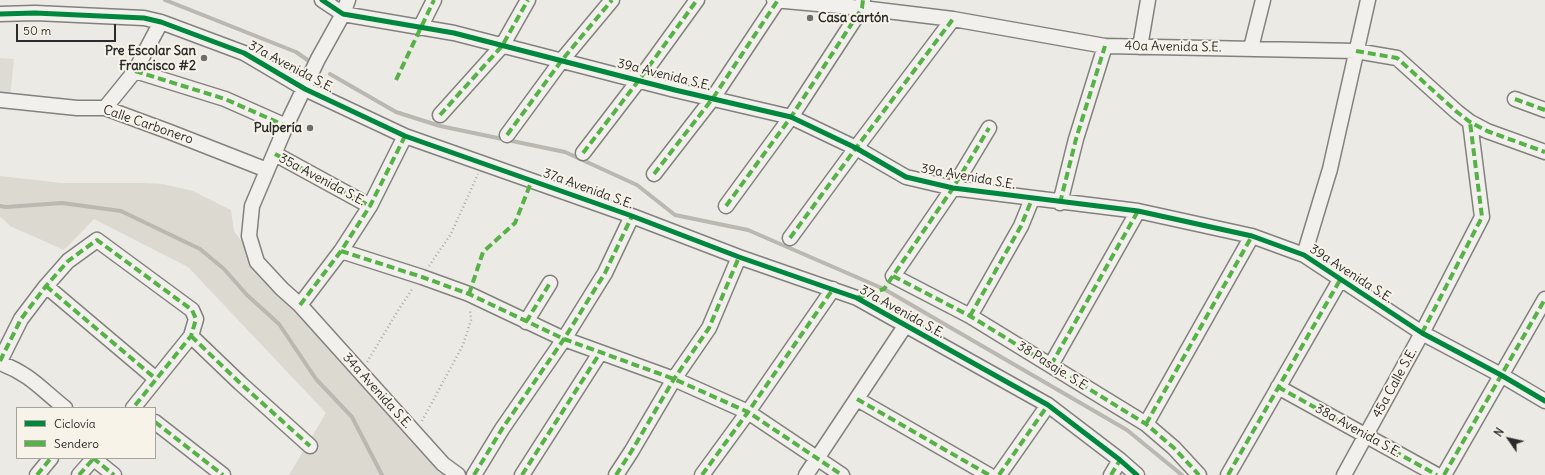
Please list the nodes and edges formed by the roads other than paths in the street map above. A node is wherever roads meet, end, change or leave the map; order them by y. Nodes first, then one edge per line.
1 (322, 0) edge
2 (348, 0) edge
3 (434, 0) edge
4 (528, 0) edge
5 (612, 0) edge
6 (696, 0) edge
7 (774, 0) edge
8 (778, 0) edge
9 (1148, 0) edge
10 (1263, 0) edge
11 (1368, 0) edge
12 (862, 4) edge
13 (0, 14) edge
14 (343, 14) junction
15 (953, 19) junction
16 (161, 22) junction
17 (420, 28) junction
18 (502, 46) junction
19 (1105, 46) junction
20 (1140, 47) junction
21 (1251, 48) junction
22 (1356, 51) junction
23 (562, 60) junction
24 (136, 71) junction
25 (639, 80) junction
26 (305, 89) junction
27 (713, 98) junction
28 (1515, 99) dead end
29 (0, 100) edge
30 (105, 108) junction
31 (1545, 110) edge
32 (440, 115) dead end
33 (791, 117) junction
34 (1470, 122) junction
35 (286, 126) junction
36 (989, 128) dead end
37 (507, 134) dead end
38 (405, 136) junction
39 (856, 148) junction
40 (1545, 152) edge
41 (583, 153) dead end
42 (275, 154) junction
43 (267, 170) junction
44 (654, 174) dead end
45 (953, 188) junction
46 (1032, 199) junction
47 (1060, 203) junction
48 (370, 206) junction
49 (726, 206) dead end
50 (1138, 212) junction
51 (632, 216) junction
52 (1252, 236) junction
53 (790, 238) dead end
54 (341, 251) junction
55 (1304, 255) junction
56 (739, 257) junction
57 (1340, 280) junction
58 (550, 283) dead end
59 (46, 286) junction
60 (833, 289) junction
61 (1545, 298) edge
62 (300, 305) junction
63 (970, 316) junction
64 (526, 322) junction
65 (905, 326) junction
66 (1422, 334) junction
67 (190, 336) junction
68 (564, 339) junction
69 (600, 353) junction
70 (0, 362) edge
71 (1050, 365) junction
72 (1501, 375) junction
73 (156, 379) junction
74 (674, 379) junction
75 (1278, 387) junction
76 (857, 399) junction
77 (1545, 401) edge
78 (1048, 405) junction
79 (64, 407) edge
80 (136, 407) edge
81 (748, 412) junction
82 (156, 423) edge
83 (1146, 424) junction
84 (1366, 436) junction
85 (310, 446) dead end
86 (817, 458) junction
87 (50, 459) edge
88 (92, 459) edge
89 (94, 459) edge
90 (1120, 460) junction
91 (37, 475) edge
92 (79, 475) edge
93 (114, 475) edge
94 (223, 475) edge
95 (458, 475) edge
96 (474, 475) edge
97 (522, 475) edge
98 (616, 475) edge
99 (702, 475) edge
100 (806, 475) edge
101 (842, 475) edge
102 (989, 475) edge
103 (998, 475) edge
104 (1111, 475) edge
105 (1137, 475) edge
106 (1199, 475) edge
107 (1228, 475) edge
108 (1344, 475) edge
109 (1437, 475) edge
110 (1444, 475) edge

1 - 14 street, 39a Avenida S.E.
2 - 14 street, 34a Avenida S.E.
3 - 17 street
4 - 18 street
5 - 23 street
6 - 25 street
7 - 8 street, 40a Avenida S.E.
8 - 12 street, 40a Avenida S.E.
8 - 27 street
9 - 20 street
10 - 21 street
11 - 22 street
12 - 15 street, 40a Avenida S.E.
12 - 33 street
13 - 16 street, 37a Avenida S.E.
14 - 17 street, 39a Avenida S.E.
14 - 26 street, 34a Avenida S.E.
15 - 19 street, 40a Avenida S.E.
15 - 39 street
16 - 24 street
16 - 26 street, 37a Avenida S.E.
17 - 18 street, 39a Avenida S.E.
18 - 23 street, 39a Avenida S.E.
18 - 32 street
19 - 20 street, 40a Avenida S.E.
19 - 47 street
20 - 21 street, 40a Avenida S.E.
21 - 22 street, 40a Avenida S.E.
22 - 34 street, 40a Avenida S.E.
22 - 55 street
23 - 25 street, 39a Avenida S.E.
23 - 37 street
24 - 30 street
24 - 35 street
25 - 27 street, 39a Avenida S.E.
25 - 41 street
26 - 35 street, 34a Avenida S.E.
26 - 38 street, 37a Avenida S.E.
27 - 33 street, 39a Avenida S.E.
27 - 44 street
28 - 31 street
29 - 30 street, Calle Carbonero
30 - 43 street, Calle Carbonero
33 - 39 street, 39a Avenida S.E.
33 - 49 street
34 - 40 street, 40a Avenida S.E.
34 - 66 street, 45a Calle S.E.
35 - 42 street, 34a Avenida S.E.
36 - 45 street
38 - 48 street
38 - 51 street, 37a Avenida S.E.
39 - 45 street, 39a Avenida S.E.
39 - 53 street
42 - 43 street, 34a Avenida S.E.
42 - 48 street, 35a Avenida S.E.
43 - 62 street, 34a Avenida S.E.
45 - 46 street, 39a Avenida S.E.
45 - 63 street, 38 Pasaje. S.E
46 - 47 street, 39a Avenida S.E.
46 - 63 street
47 - 50 street, 39a Avenida S.E.
48 - 54 street
50 - 52 street, 39a Avenida S.E.
50 - 71 street
51 - 56 street, 37a Avenida S.E.
51 - 68 street
52 - 55 street, 39a Avenida S.E.
52 - 83 street
54 - 62 street
54 - 64 street
55 - 57 street, 39a Avenida S.E.
56 - 60 street, 37a Avenida S.E.
56 - 74 street
57 - 66 street, 39a Avenida S.E.
57 - 75 street
58 - 64 street
59 - 67 street
59 - 70 street
59 - 73 street
60 - 65 street, 37a Avenida S.E.
60 - 81 street
61 - 72 street
62 - 95 street, 34a Avenida S.E.
63 - 71 street, 38 Pasaje. S.E
64 - 68 street
65 - 76 street
65 - 78 street, 37a Avenida S.E.
66 - 72 street, 39a Avenida S.E.
66 - 84 street, 45a Calle S.E.
67 - 73 street
67 - 85 street
68 - 69 street
68 - 96 street
69 - 74 street
69 - 97 street
70 - 79 street
71 - 83 street, 38 Pasaje. S.E
72 - 77 street, 39a Avenida S.E.
72 - 110 street
73 - 80 street
74 - 81 street
74 - 98 street
75 - 84 street, 38a Avenida S.E.
75 - 107 street
76 - 86 street
76 - 102 street
78 - 90 street, 37a Avenida S.E.
78 - 103 street
81 - 86 street
81 - 99 street
82 - 94 street
83 - 106 street, 38 Pasaje. S.E
84 - 108 street, 45a Calle S.E.
84 - 109 street, 38a Avenida S.E.
86 - 100 street
86 - 101 street
87 - 91 street
88 - 92 street
89 - 93 street
90 - 104 street
90 - 105 street, 37a Avenida S.E.

